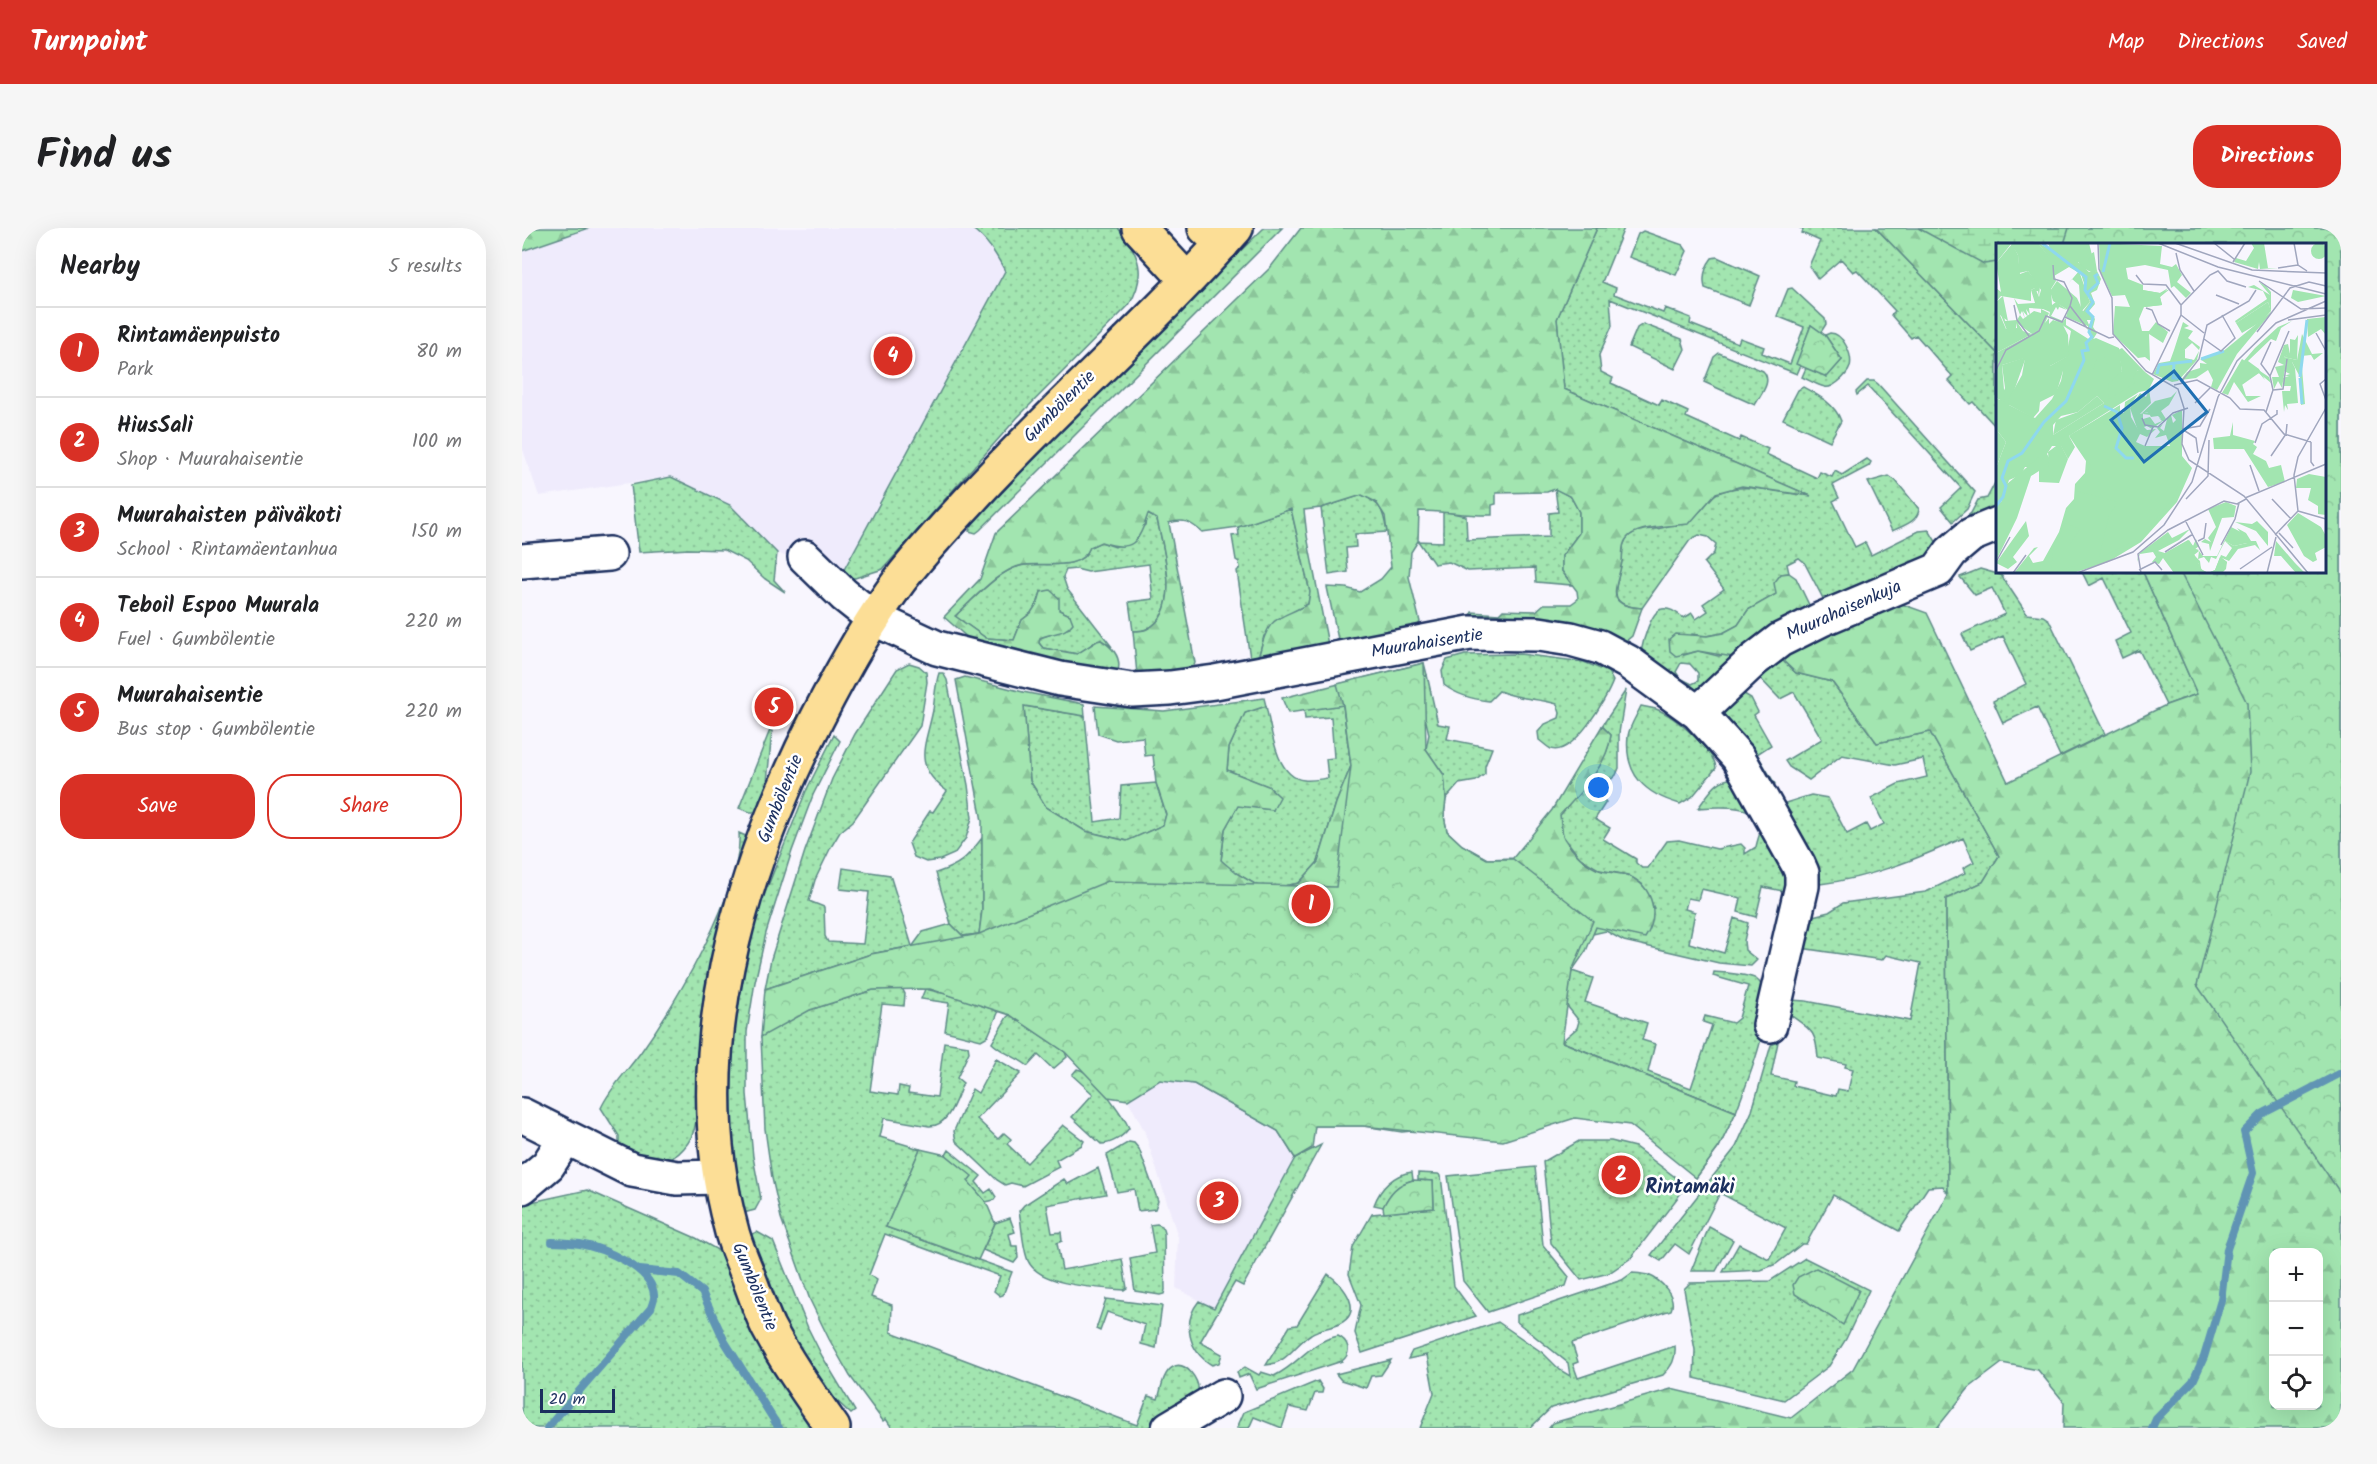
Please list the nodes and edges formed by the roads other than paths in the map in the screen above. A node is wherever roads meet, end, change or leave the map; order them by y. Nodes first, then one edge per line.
1 (1139, 228) edge
2 (1221, 233) edge
3 (1188, 280) junction
4 (1996, 525) edge
5 (609, 554) dead end
6 (805, 557) dead end
7 (522, 561) edge
8 (873, 618) junction
9 (1698, 713) junction
10 (1770, 1025) dead end
11 (522, 1115) edge
12 (566, 1137) junction
13 (719, 1176) junction
14 (522, 1187) edge
15 (1223, 1396) dead end
16 (832, 1428) edge
17 (1169, 1428) edge

1 - 3 main road
2 - 3 main road, Gumbölentie
3 - 8 main road, Gumbölentie
4 - 9 street, Muurahaisenkuja
5 - 7 street
6 - 8 street, Muurahaisentie
8 - 9 street, Muurahaisentie
8 - 13 main road, Gumbölentie
9 - 10 street, Muurahaisentie
11 - 12 street
12 - 13 street
12 - 14 street
13 - 16 main road, Gumbölentie
15 - 17 street

